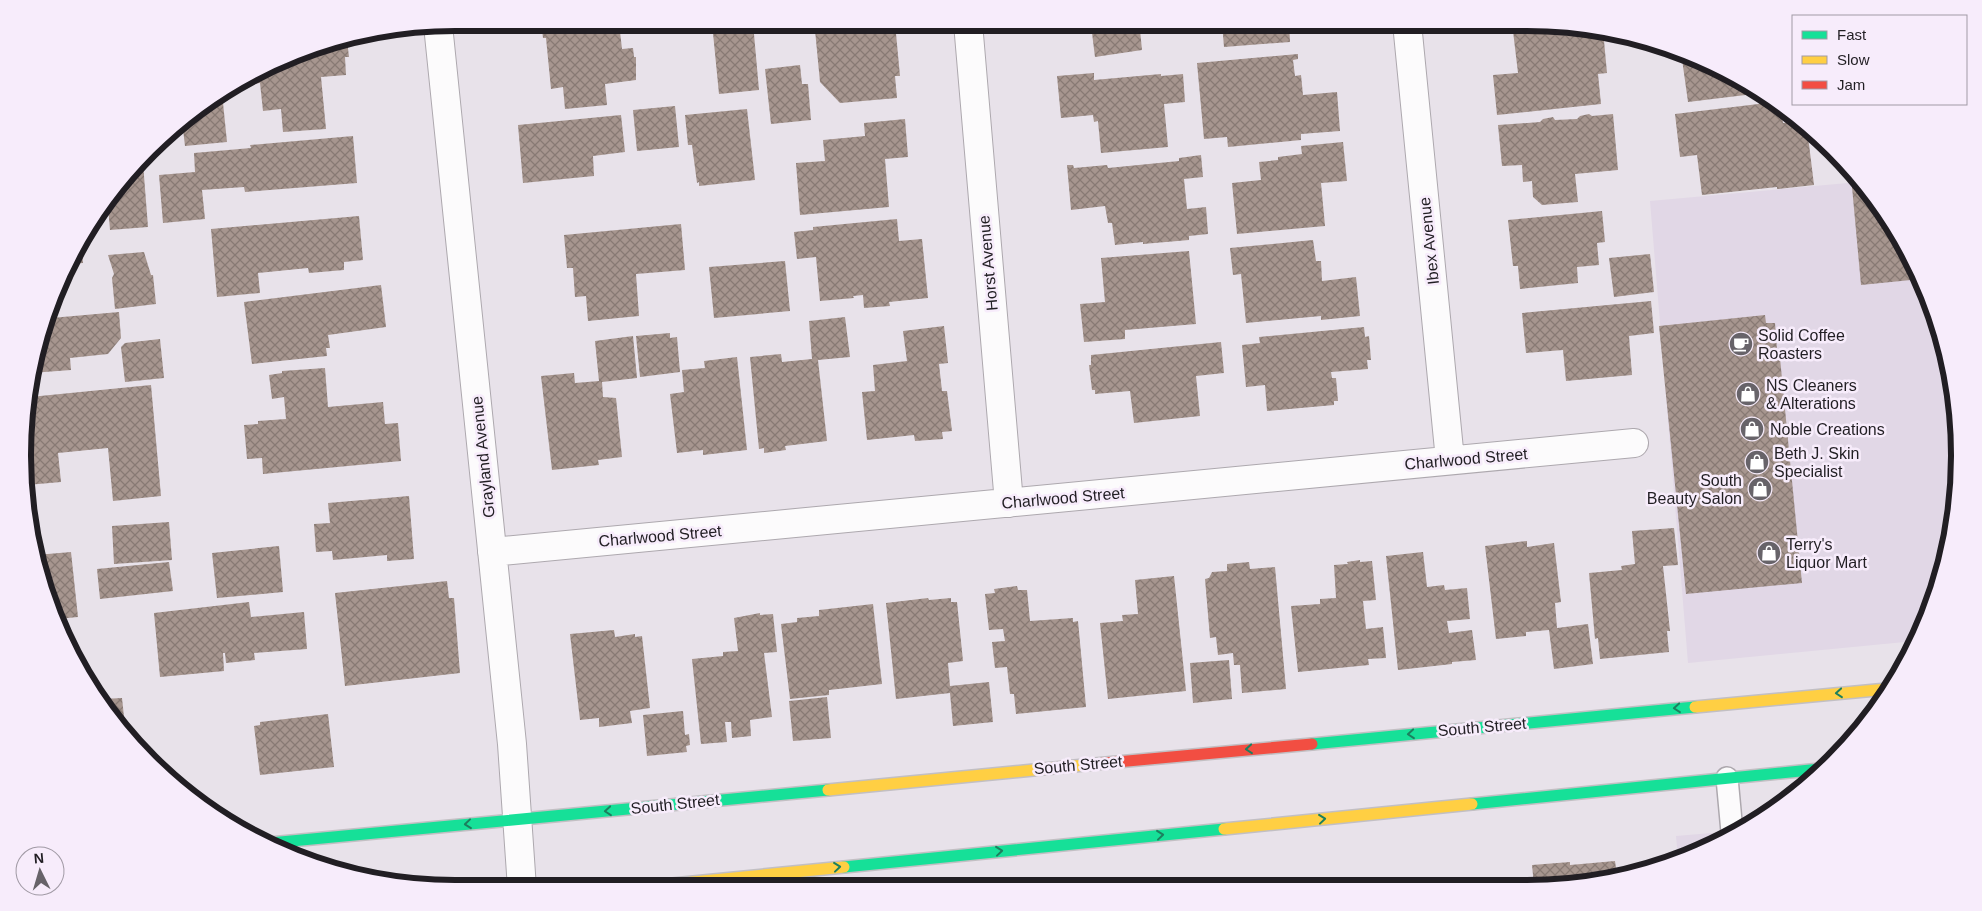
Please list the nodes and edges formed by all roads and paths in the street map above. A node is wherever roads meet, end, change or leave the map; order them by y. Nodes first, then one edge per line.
1 (969, 31) edge
2 (1408, 31) edge
3 (439, 32) edge
4 (1634, 443) dead end
5 (1450, 460) junction
6 (1009, 503) junction
7 (492, 552) junction
8 (1880, 690) edge
9 (1810, 770) edge
10 (1727, 778) junction
11 (516, 820) junction
12 (1732, 827) edge
13 (281, 842) edge
14 (521, 880) edge
15 (712, 880) edge

1 - 6 street, Horst Avenue
2 - 5 street, Ibex Avenue
3 - 7 street, Grayland Avenue
4 - 5 street, Charlwood Street
5 - 6 street, Charlwood Street
6 - 7 street, Charlwood Street
7 - 11 street, Grayland Avenue
8 -> 11 main road, South Street
9 - 10 main road
10 - 12 lane
15 -> 10 main road
11 -> 13 main road, South Street
11 - 14 street, Grayland Avenue

